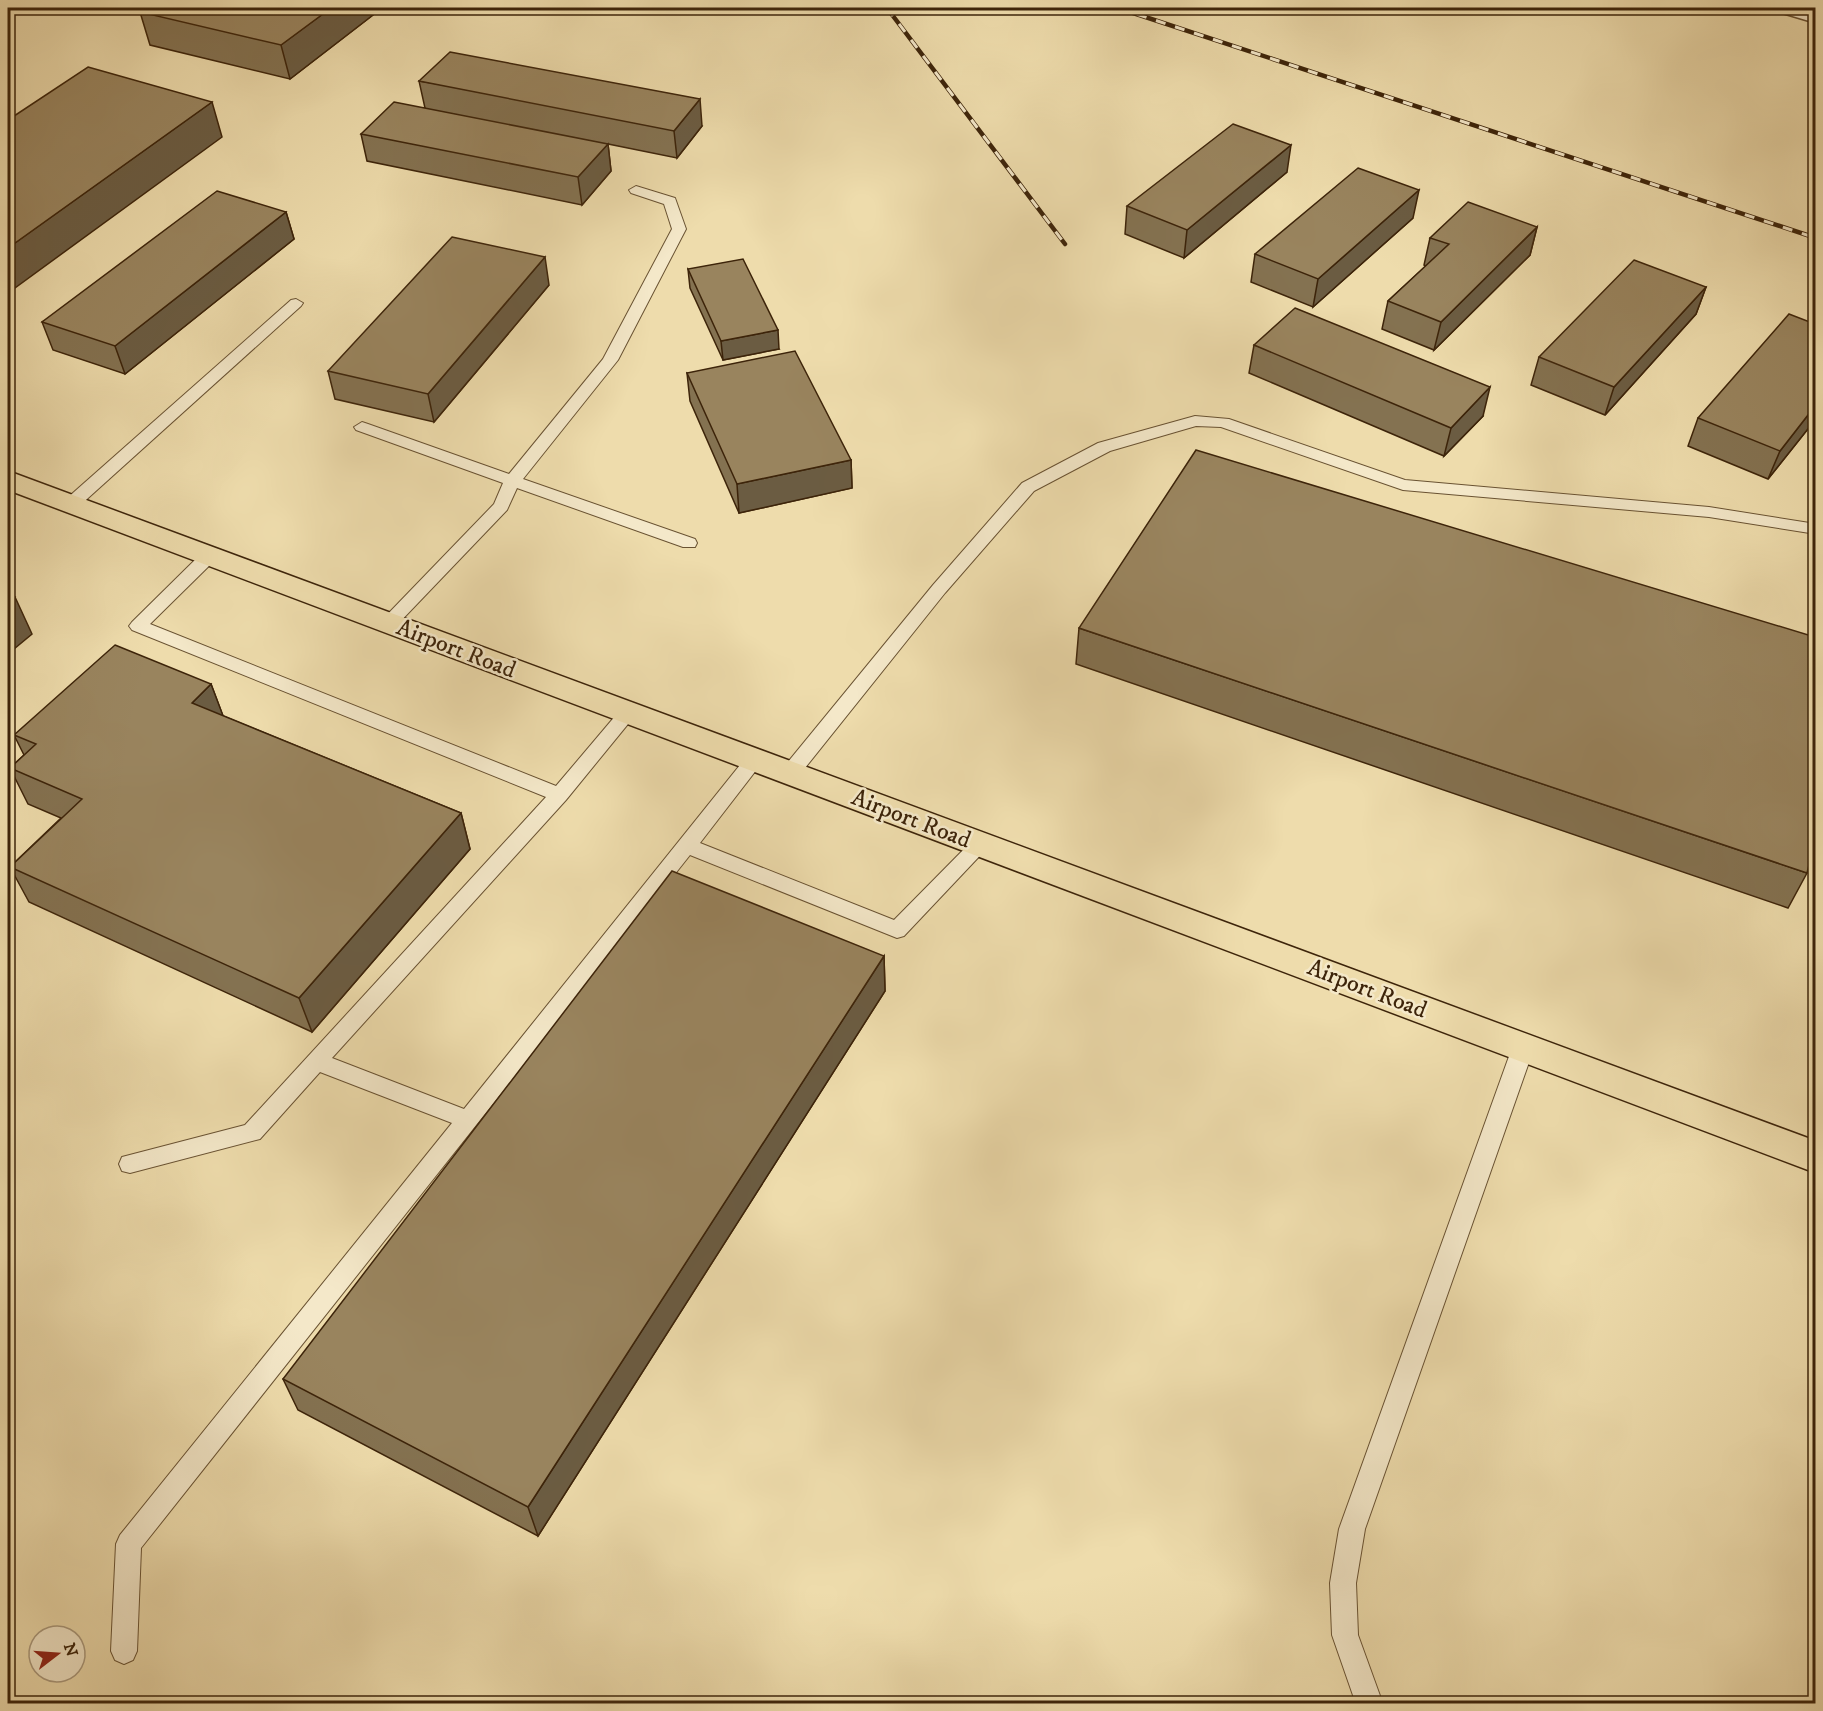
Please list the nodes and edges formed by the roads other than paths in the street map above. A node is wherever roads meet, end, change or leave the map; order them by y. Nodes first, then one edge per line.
1 (1786, 8) edge
2 (1815, 16) edge
3 (636, 189) dead end
4 (296, 303) dead end
5 (362, 427) dead end
6 (8, 480) edge
7 (513, 480) junction
8 (71, 504) junction
9 (1815, 529) edge
10 (689, 543) dead end
11 (209, 556) junction
12 (390, 624) junction
13 (628, 713) junction
14 (755, 760) junction
15 (790, 774) junction
16 (559, 795) junction
17 (980, 845) junction
18 (688, 846) junction
19 (1523, 1048) junction
20 (316, 1061) junction
21 (468, 1120) junction
22 (1815, 1157) edge
23 (130, 1164) dead end
24 (124, 1651) dead end
25 (1370, 1704) edge

1 - 2 street
3 - 7 lane
4 - 8 lane
5 - 7 lane
6 - 8 highway, Airport Road
7 - 10 lane
7 - 12 lane
8 - 11 highway, Airport Road
9 - 15 lane
11 - 12 highway, Airport Road
11 - 16 lane
12 - 13 highway, Airport Road
13 - 14 highway, Airport Road
13 - 16 lane
14 - 15 highway, Airport Road
14 - 18 lane
15 - 17 highway, Airport Road
16 - 20 lane
17 - 18 lane
17 - 19 highway, Airport Road
18 - 21 lane
19 - 22 highway, Airport Road
19 - 25 lane
20 - 21 lane
20 - 23 lane
21 - 24 lane

